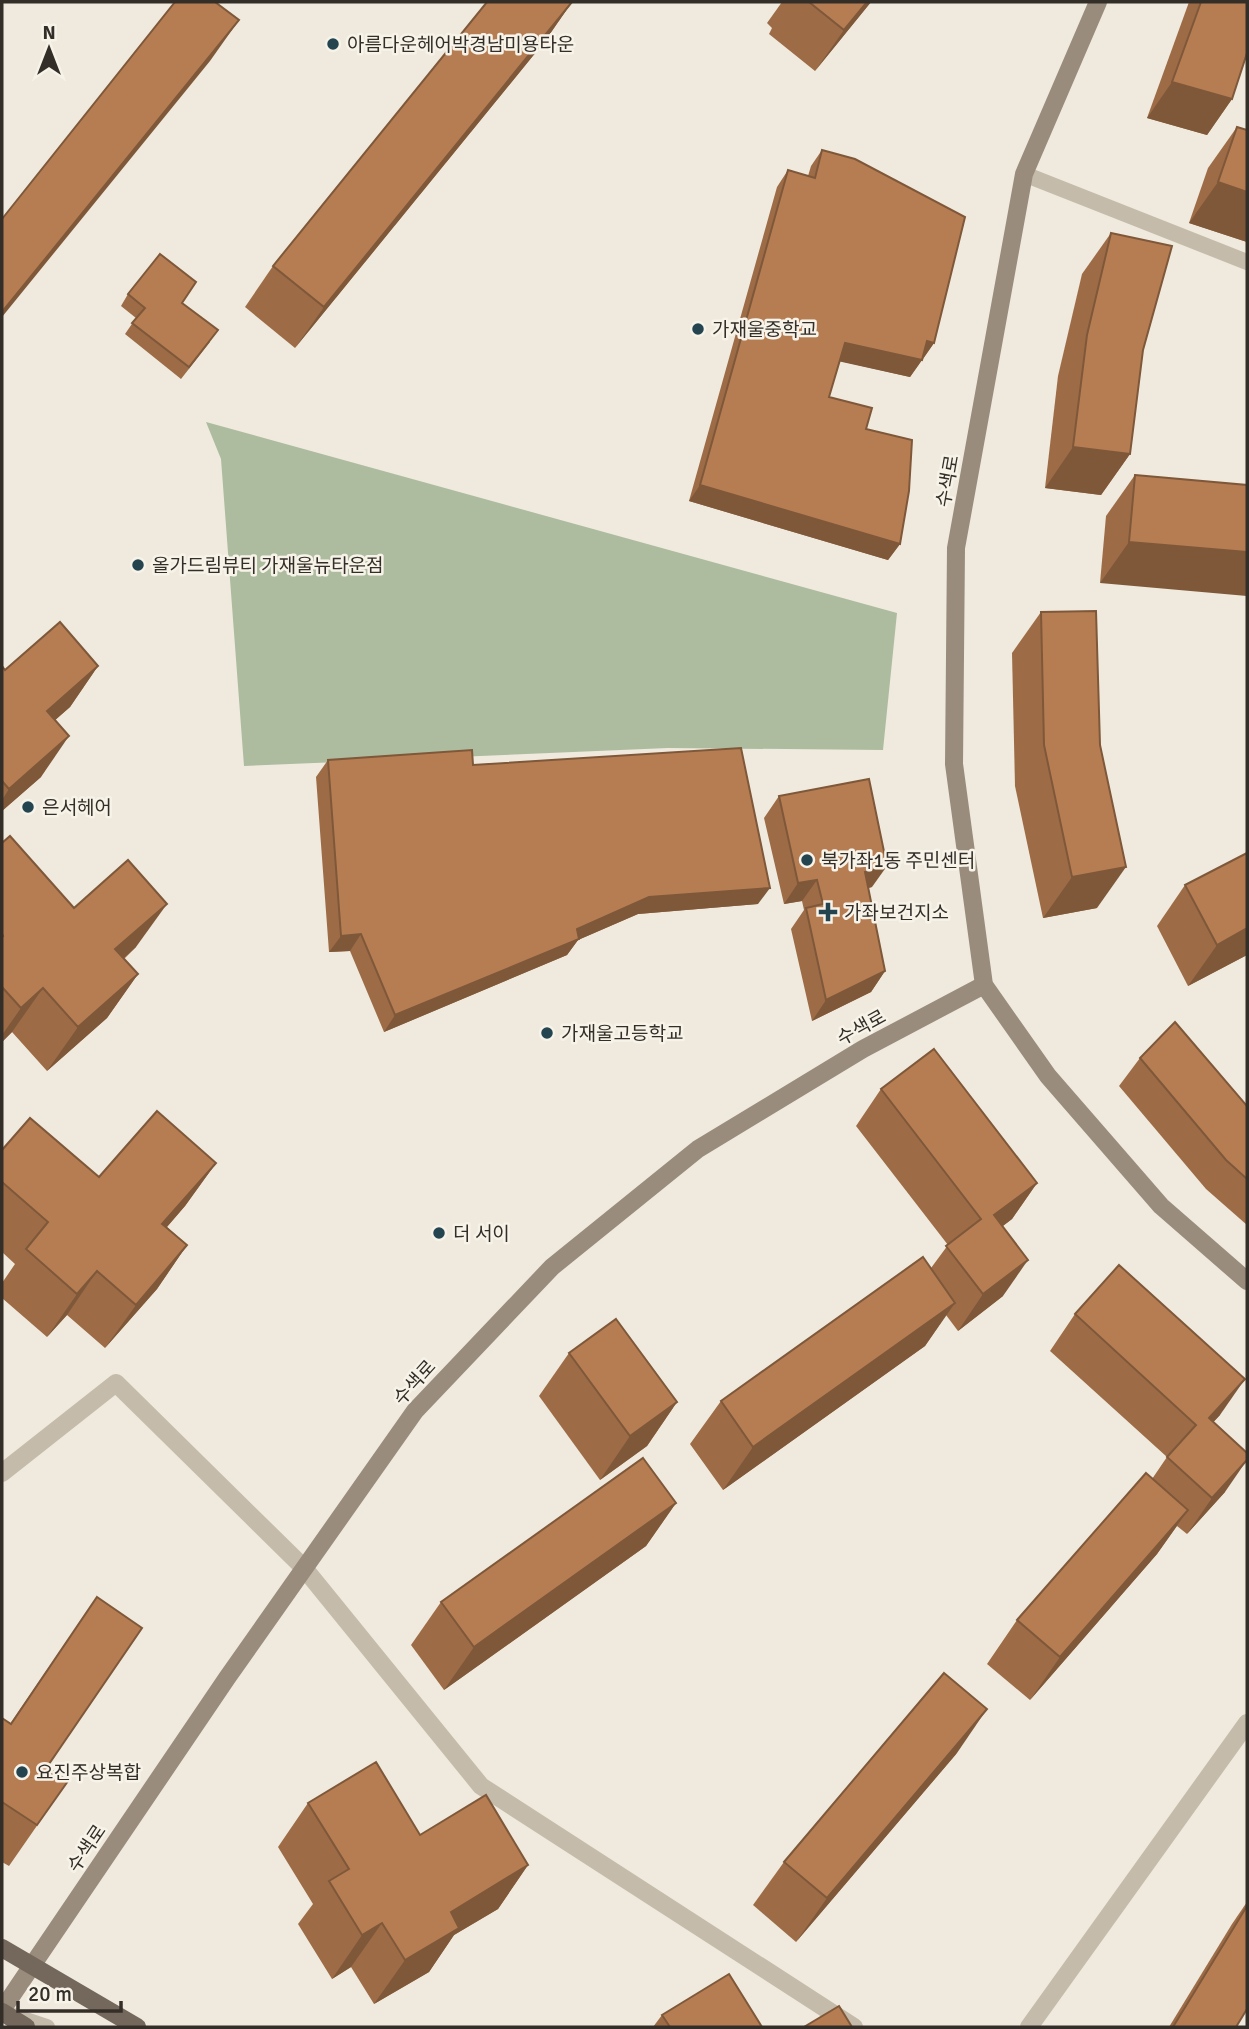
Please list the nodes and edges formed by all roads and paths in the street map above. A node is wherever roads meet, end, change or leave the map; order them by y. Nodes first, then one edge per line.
1 (1098, 2) edge
2 (1024, 174) junction
3 (1247, 262) edge
4 (984, 985) junction
5 (1247, 1281) edge
6 (2, 1473) edge
7 (304, 1568) junction
8 (1247, 1723) edge
9 (2, 1948) edge
10 (31, 1966) junction
11 (2, 2011) edge
12 (26, 2027) edge
13 (47, 2027) edge
14 (137, 2027) edge
15 (854, 2027) edge
16 (1029, 2027) edge

1 - 2 street, 수색로
2 - 3 lane
2 - 4 street, 수색로
4 - 5 street, 수색로
4 - 7 street, 수색로
6 - 7 street
7 - 10 street, 수색로
7 - 15 street
8 - 16 street
9 - 10 main road
10 - 11 street, 수색로
10 - 14 main road
11 - 12 main road
11 - 13 lane

